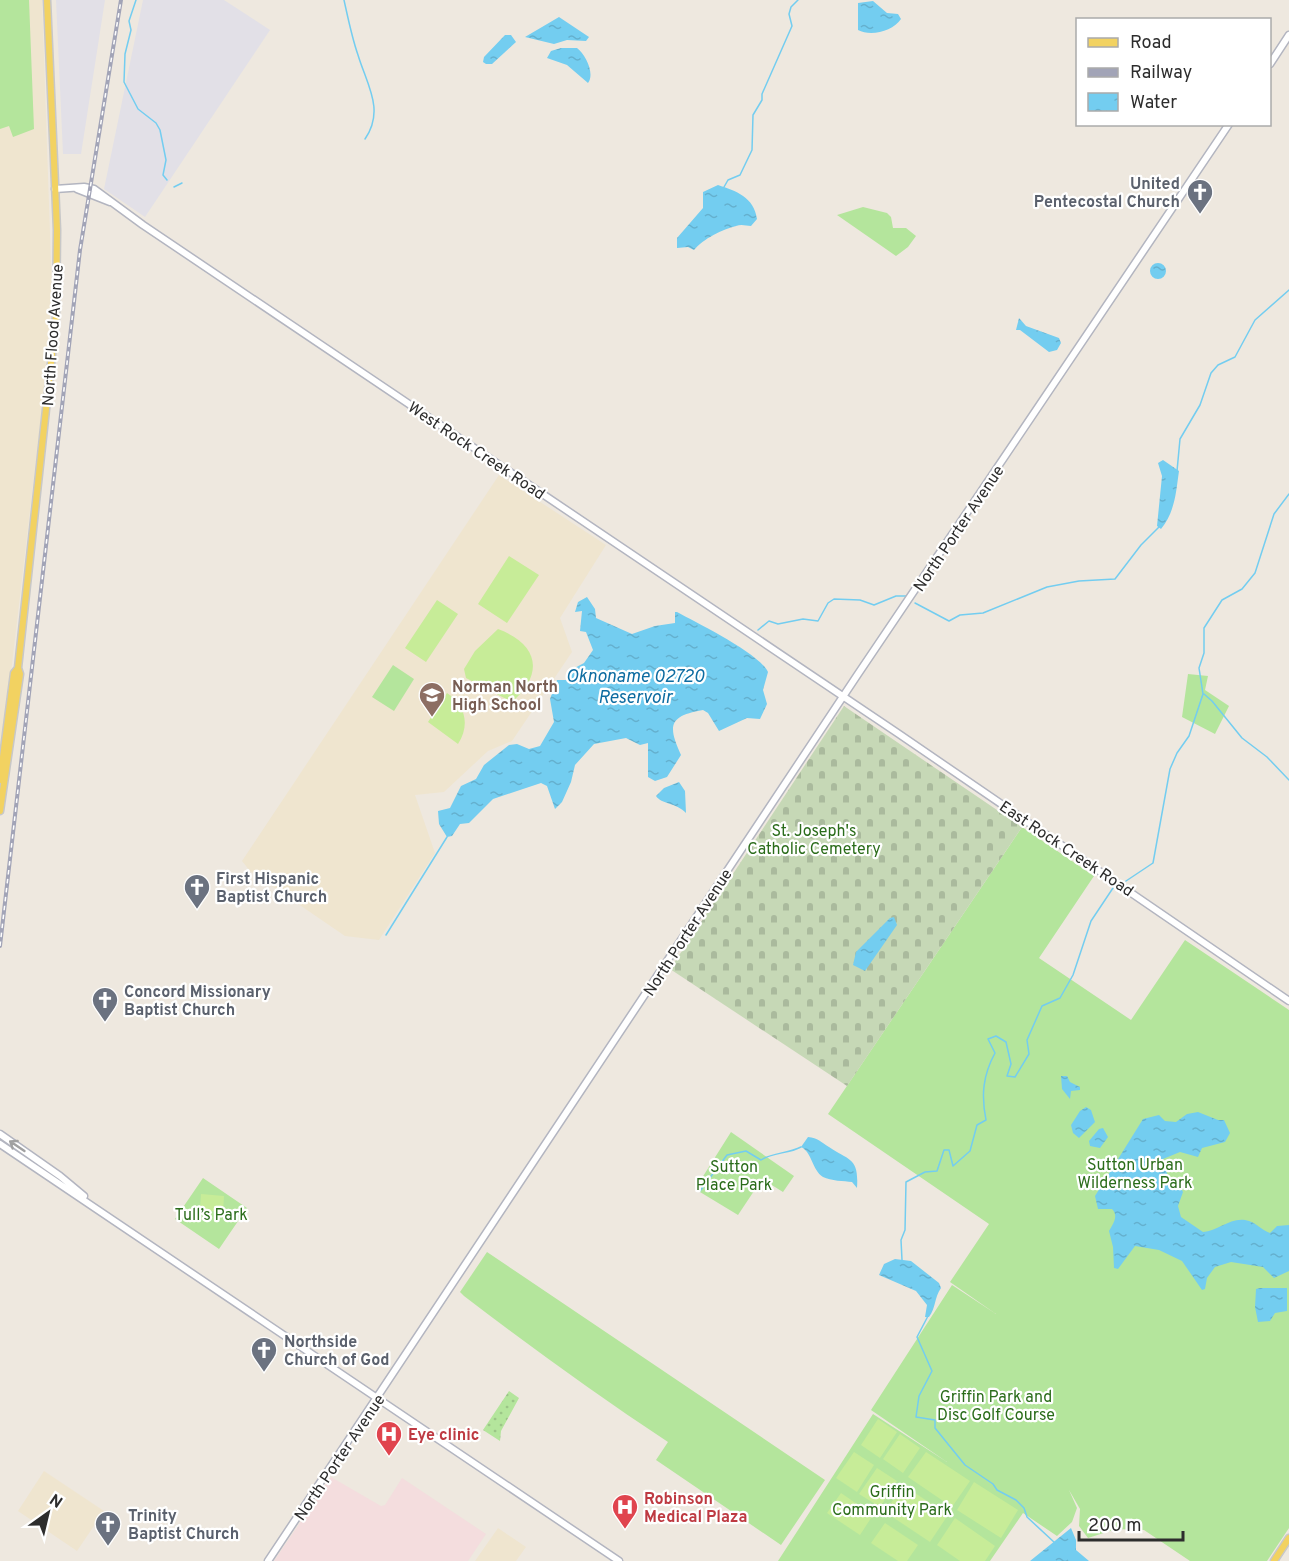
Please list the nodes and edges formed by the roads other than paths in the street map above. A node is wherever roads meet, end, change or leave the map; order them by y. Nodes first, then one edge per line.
1 (48, 0) edge
2 (1289, 35) edge
3 (1271, 61) edge
4 (1228, 126) edge
5 (55, 189) junction
6 (18, 668) junction
7 (843, 697) junction
8 (0, 780) edge
9 (0, 811) edge
10 (1289, 1001) edge
11 (0, 1134) edge
12 (0, 1144) edge
13 (93, 1205) junction
14 (378, 1399) junction
15 (1289, 1538) edge
16 (268, 1561) edge
17 (619, 1561) edge
18 (1274, 1561) edge

1 - 5 main road, North Flood Avenue
2 - 3 main road
4 - 7 main road, North Porter Avenue
5 - 6 main road, North Flood Avenue
5 - 7 main road, West Rock Creek Road
6 - 8 main road, North Flood Avenue
6 - 9 main road, North Flood Avenue
7 - 10 main road, East Rock Creek Road
7 - 14 main road, North Porter Avenue
13 -> 11 main road
12 - 13 main road
13 - 14 main road
14 - 16 main road, North Porter Avenue
14 - 17 main road
15 - 18 main road

